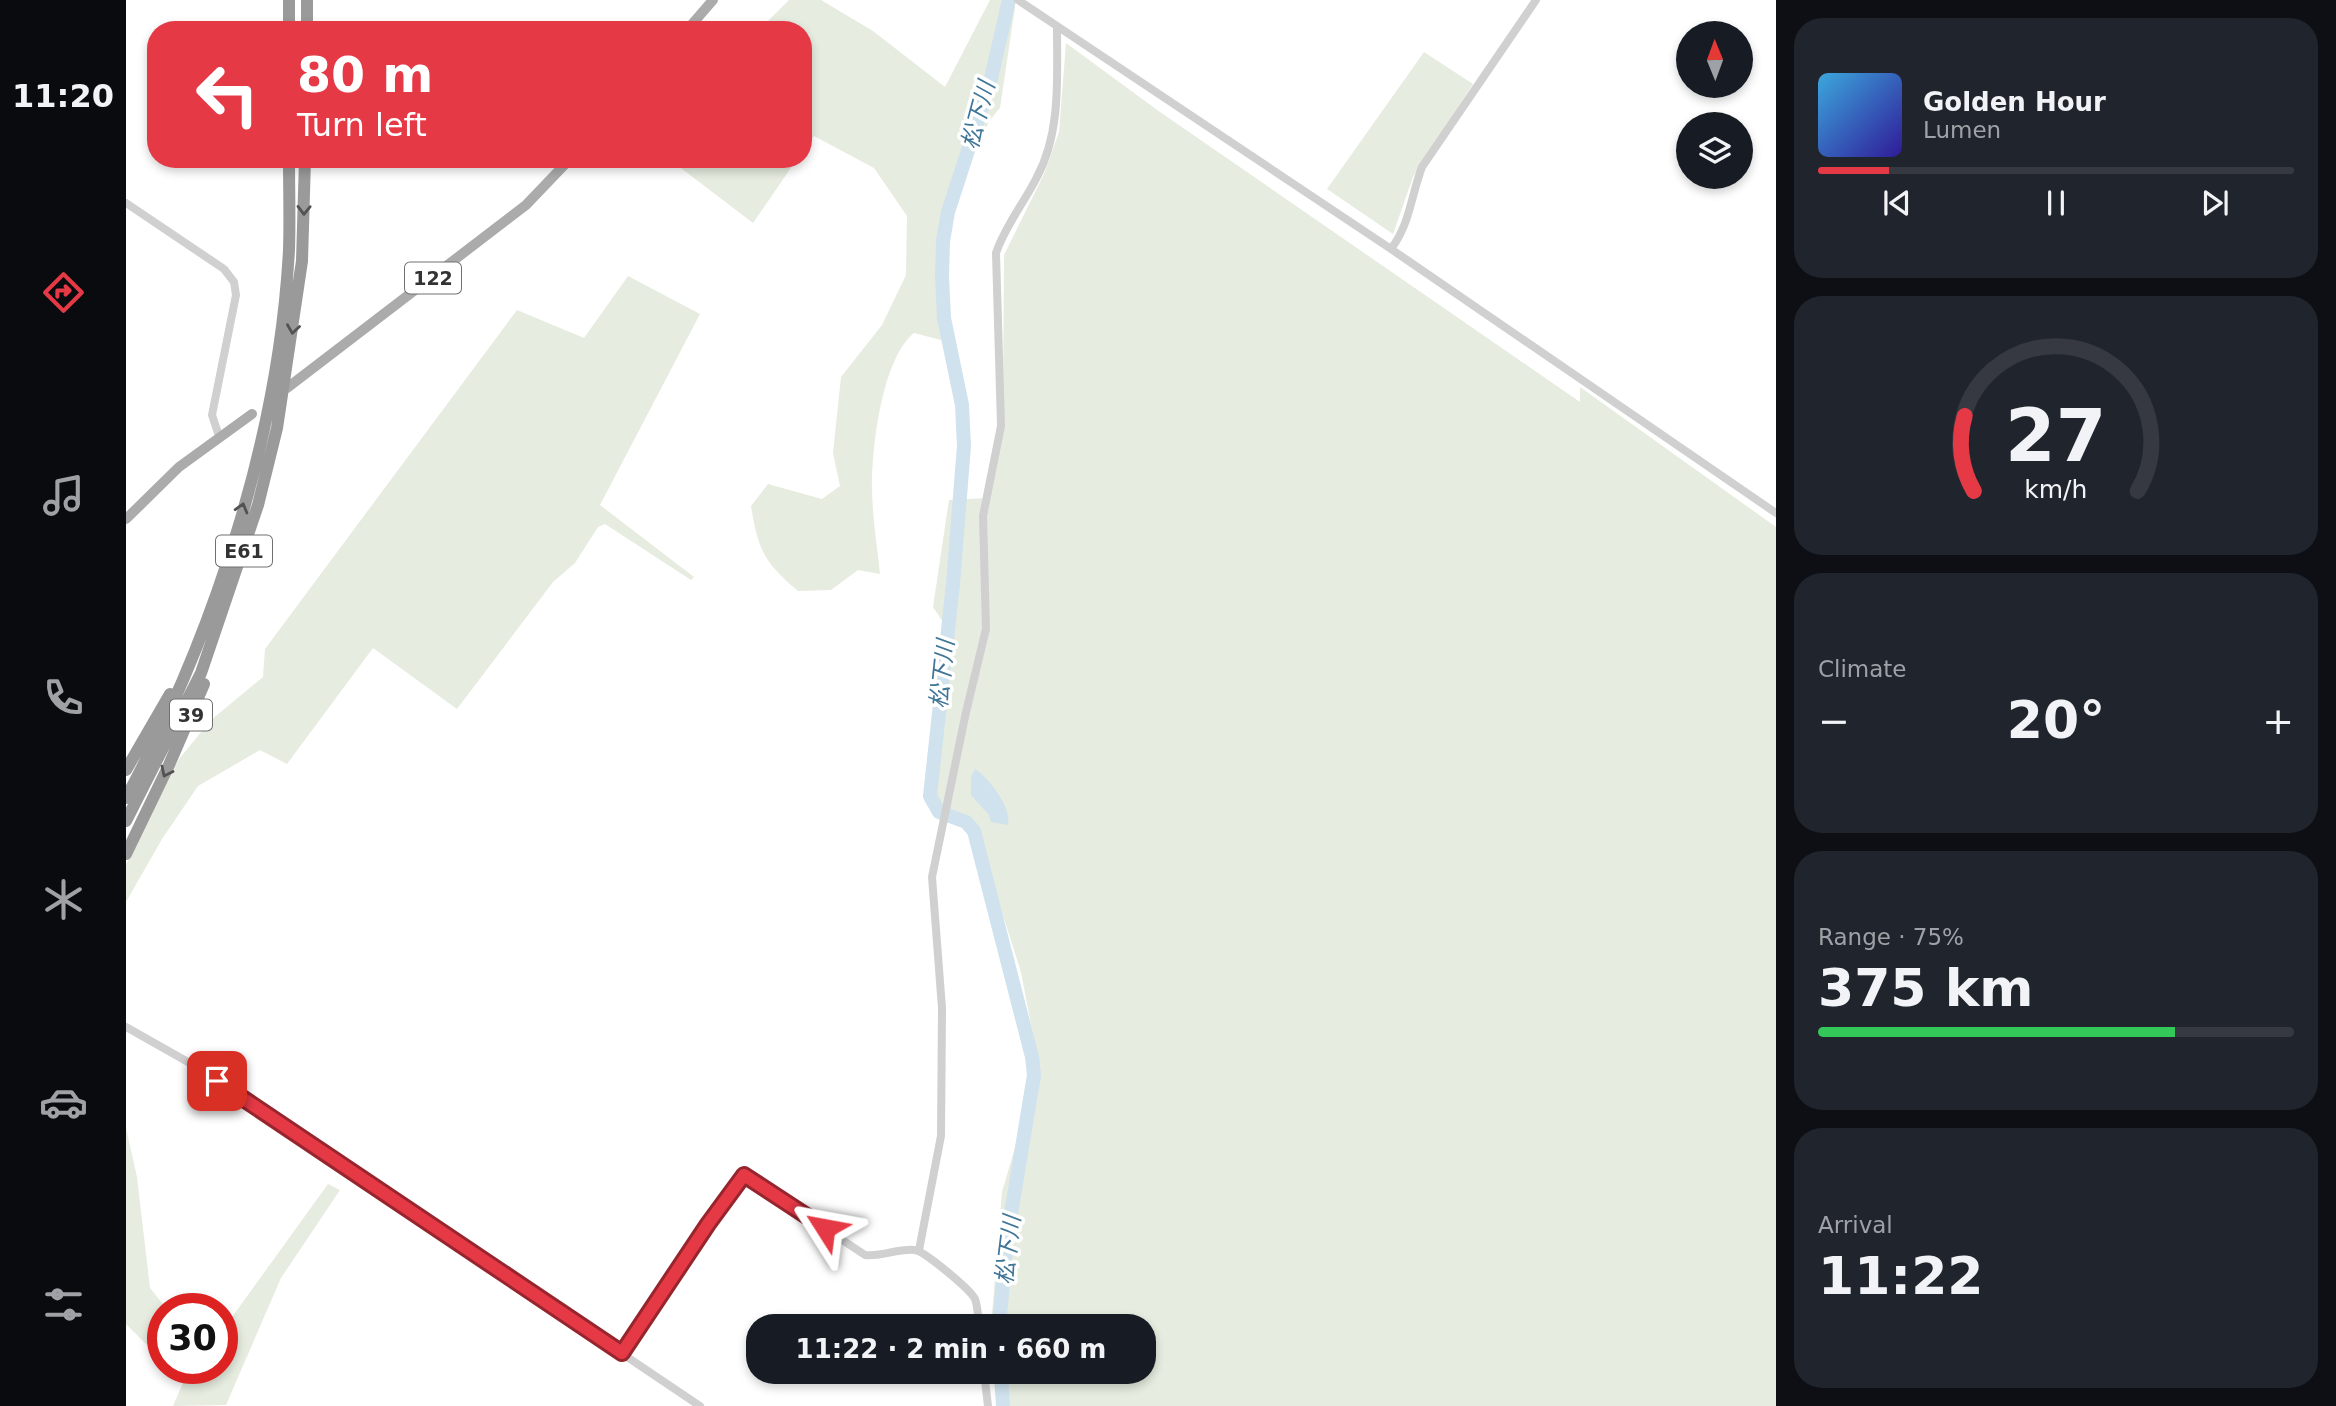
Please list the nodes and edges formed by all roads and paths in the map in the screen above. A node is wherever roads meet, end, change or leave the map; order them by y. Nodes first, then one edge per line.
1 (289, 0) edge
2 (307, 0) edge
3 (713, 0) edge
4 (1018, 0) edge
5 (1535, 0) edge
6 (289, 21) edge
7 (307, 21) edge
8 (695, 21) edge
9 (1058, 29) junction
10 (289, 168) edge
11 (305, 168) edge
12 (561, 168) edge
13 (126, 203) edge
14 (1391, 249) junction
15 (287, 388) dead end
16 (251, 414) dead end
17 (219, 436) junction
18 (1776, 513) edge
19 (126, 519) edge
20 (238, 569) junction
21 (197, 650) junction
22 (126, 769) edge
23 (126, 798) edge
24 (126, 821) edge
25 (126, 854) edge
26 (126, 1027) edge
27 (919, 1250) junction
28 (977, 1314) edge
29 (622, 1353) junction
30 (985, 1384) edge
31 (700, 1406) edge
32 (988, 1406) edge

1 - 6 highway
2 - 7 highway
3 - 8 main road
4 - 9 street
5 - 14 street
9 - 14 street
9 - 27 street
21 -> 10 highway, E61
11 -> 20 highway, E61
12 - 15 main road, 122
13 - 17 street
14 - 18 street
16 - 17 main road
17 - 19 main road
20 - 24 highway, E61
20 -> 25 highway, 39
21 - 22 highway, 39
21 - 23 highway, E61
26 - 29 street
27 - 28 street
27 - 29 street
29 - 31 street
30 - 32 street

